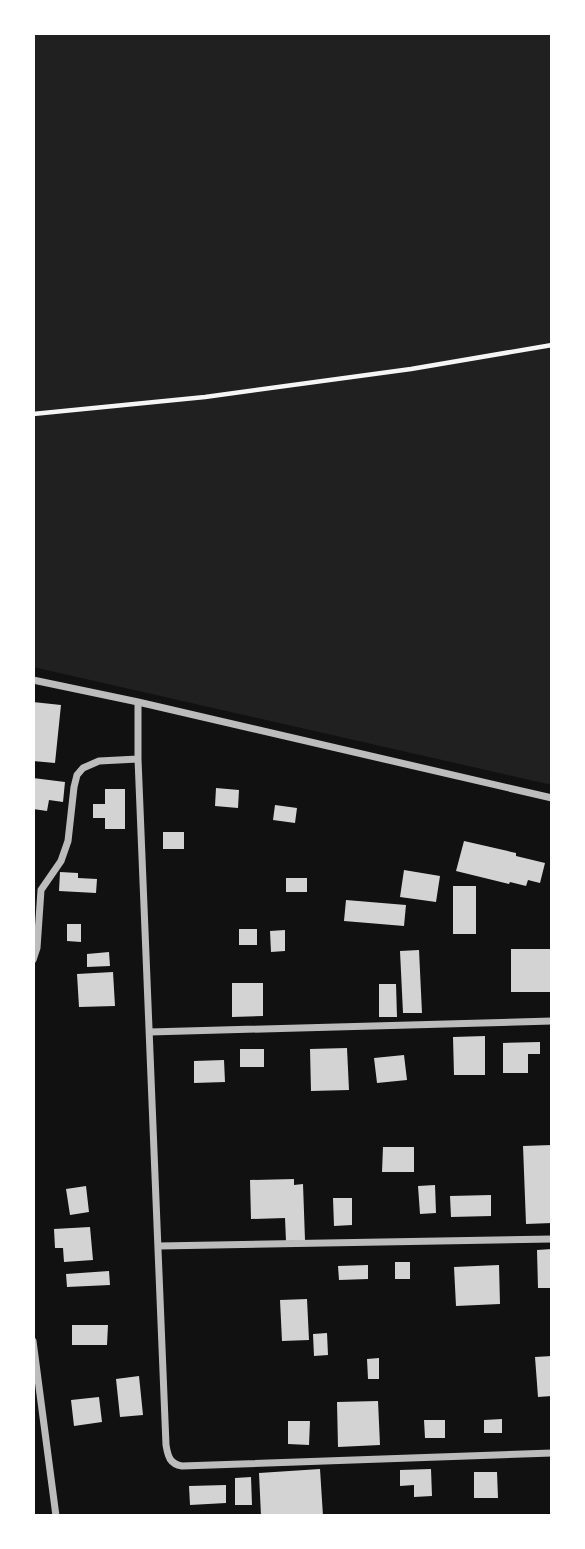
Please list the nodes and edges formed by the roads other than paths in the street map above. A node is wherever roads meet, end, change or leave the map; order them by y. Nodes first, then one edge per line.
1 (33, 680) edge
2 (138, 702) junction
3 (138, 759) junction
4 (552, 798) edge
5 (33, 960) edge
6 (552, 1021) edge
7 (150, 1032) junction
8 (552, 1239) edge
9 (159, 1246) junction
10 (33, 1341) edge
11 (552, 1452) edge
12 (56, 1516) edge

1 - 2 street
2 - 3 street
2 - 4 street
3 - 5 street
3 - 7 street
6 - 7 street
7 - 9 street
8 - 9 street
9 - 11 street
10 - 12 street

